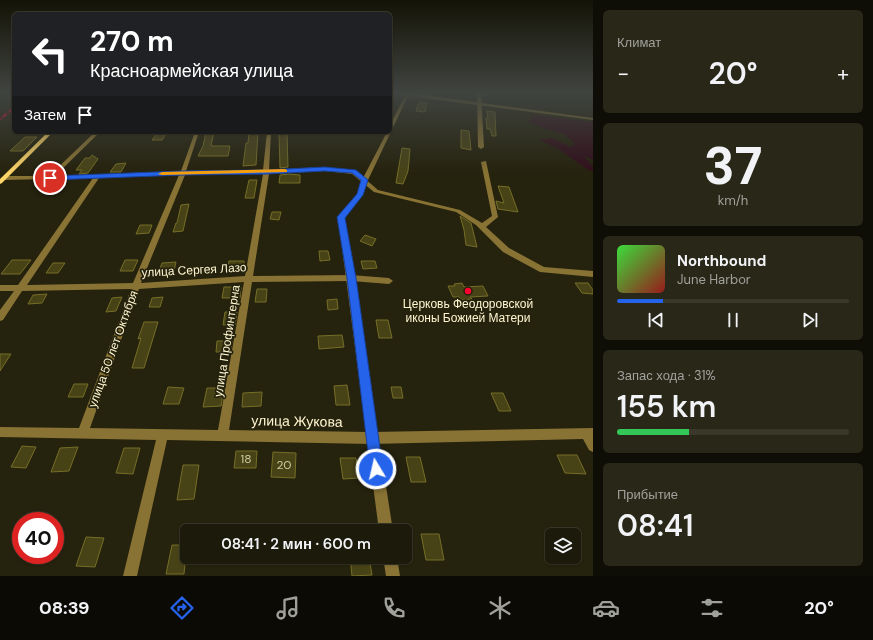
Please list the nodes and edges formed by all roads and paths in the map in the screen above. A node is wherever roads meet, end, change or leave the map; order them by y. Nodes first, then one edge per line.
1 (480, 120) edge
2 (49, 134) edge
3 (96, 134) edge
4 (196, 134) edge
5 (268, 134) edge
6 (388, 134) edge
7 (481, 148) dead end
8 (484, 162) dead end
9 (266, 172) junction
10 (183, 173) junction
11 (97, 176) junction
12 (50, 178) junction
13 (2, 180) edge
14 (365, 180) junction
15 (480, 225) junction
16 (593, 274) edge
17 (351, 278) junction
18 (249, 279) junction
19 (389, 281) dead end
20 (136, 286) junction
21 (0, 288) edge
22 (19, 288) junction
23 (0, 317) edge
24 (0, 432) edge
25 (83, 433) junction
26 (590, 433) edge
27 (163, 434) junction
28 (223, 435) junction
29 (371, 438) junction
30 (593, 446) edge
31 (385, 524) edge
32 (391, 564) edge
33 (130, 576) edge
34 (394, 576) edge

1 - 7 street
2 - 13 main road
3 - 12 street
4 - 10 street, улица 50 лет Октября
5 - 9 street, улица Профинтерна
6 - 14 street
8 - 15 street
9 - 10 street
9 - 14 street
9 - 18 street, улица Профинтерна
10 - 11 street
10 - 20 street, улица 50 лет Октября
11 - 12 street
11 - 22 street
12 - 13 street
14 - 15 street
14 - 17 street
15 - 16 street
17 - 18 street, улица Сергея Лазо
17 - 19 street, улица Сергея Лазо
17 - 29 street
18 - 20 street, улица Сергея Лазо
18 - 28 street, улица Профинтерна
20 - 22 street, улица Сергея Лазо
20 - 25 street, улица 50 лет Октября
21 - 22 street, улица Сергея Лазо
22 - 23 street
24 - 25 street, улица Жукова
25 - 27 street, улица Жукова
26 - 29 street, улица Жукова
26 - 30 street
27 - 28 street, улица Жукова
27 - 33 street
28 - 29 street, улица Жукова
29 - 31 street
32 - 34 street

